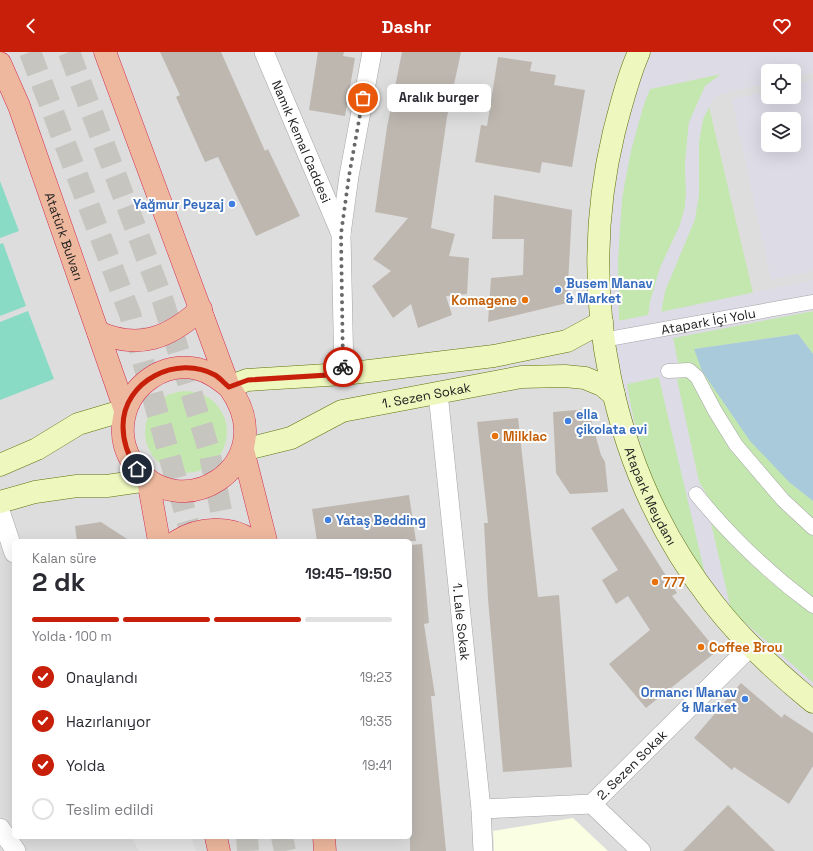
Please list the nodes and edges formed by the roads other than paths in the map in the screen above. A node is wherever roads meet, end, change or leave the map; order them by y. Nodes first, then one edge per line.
1 (105, 52) edge
2 (264, 52) edge
3 (372, 52) edge
4 (635, 53) edge
5 (0, 63) edge
6 (341, 234) junction
7 (813, 302) edge
8 (201, 309) junction
9 (602, 331) junction
10 (98, 332) junction
11 (668, 371) dead end
12 (344, 374) junction
13 (229, 387) junction
14 (438, 393) junction
15 (614, 394) junction
16 (125, 410) junction
17 (243, 450) junction
18 (0, 465) edge
19 (148, 480) junction
20 (696, 494) dead end
21 (0, 502) edge
22 (0, 511) edge
23 (813, 528) edge
24 (159, 539) edge
25 (181, 539) edge
26 (250, 539) edge
27 (265, 539) edge
28 (12, 547) edge
29 (813, 606) edge
30 (750, 646) junction
31 (813, 702) edge
32 (592, 804) junction
33 (481, 809) junction
34 (0, 828) edge
35 (216, 839) edge
36 (324, 839) edge
37 (16, 851) edge
38 (219, 851) edge
39 (326, 851) edge
40 (483, 851) edge
41 (641, 851) edge

1 - 8 highway, Atatürk Bulvarı
2 - 6 street, Namık Kemal Caddesi
3 - 6 street
4 - 9 main road, Atapark Meydanı
5 - 10 highway, Atatürk Bulvarı
6 - 12 street, Namık Kemal Caddesi
7 - 9 street, Atapark İçi Yolu
8 - 10 highway
8 - 13 highway, Atatürk Bulvarı
9 - 12 main road
9 - 15 main road, Atapark Meydanı
10 - 16 highway, Atatürk Bulvarı
11 - 23 street
12 - 13 main road
13 - 16 highway, Atatürk Bulvarı
13 - 17 highway, Atatürk Bulvarı
14 - 15 main road, 1. Sezen Sokak
14 - 17 main road, 1. Sezen Sokak
14 - 33 street, 1. Lale Sokak
15 - 30 main road, Atapark Meydanı
16 - 18 main road
16 - 19 highway, Atatürk Bulvarı
17 - 19 highway, Atatürk Bulvarı
17 - 27 highway, Atatürk Bulvarı
19 - 21 main road
19 - 24 highway
20 - 29 street
22 - 28 street
25 - 26 highway
30 - 31 main road, Atapark Meydanı
30 - 32 street, 2. Sezen Sokak
32 - 33 street, 2. Sezen Sokak
32 - 41 street
33 - 40 street, 1. Lale Sokak
34 - 37 street
35 - 38 highway
36 - 39 highway

